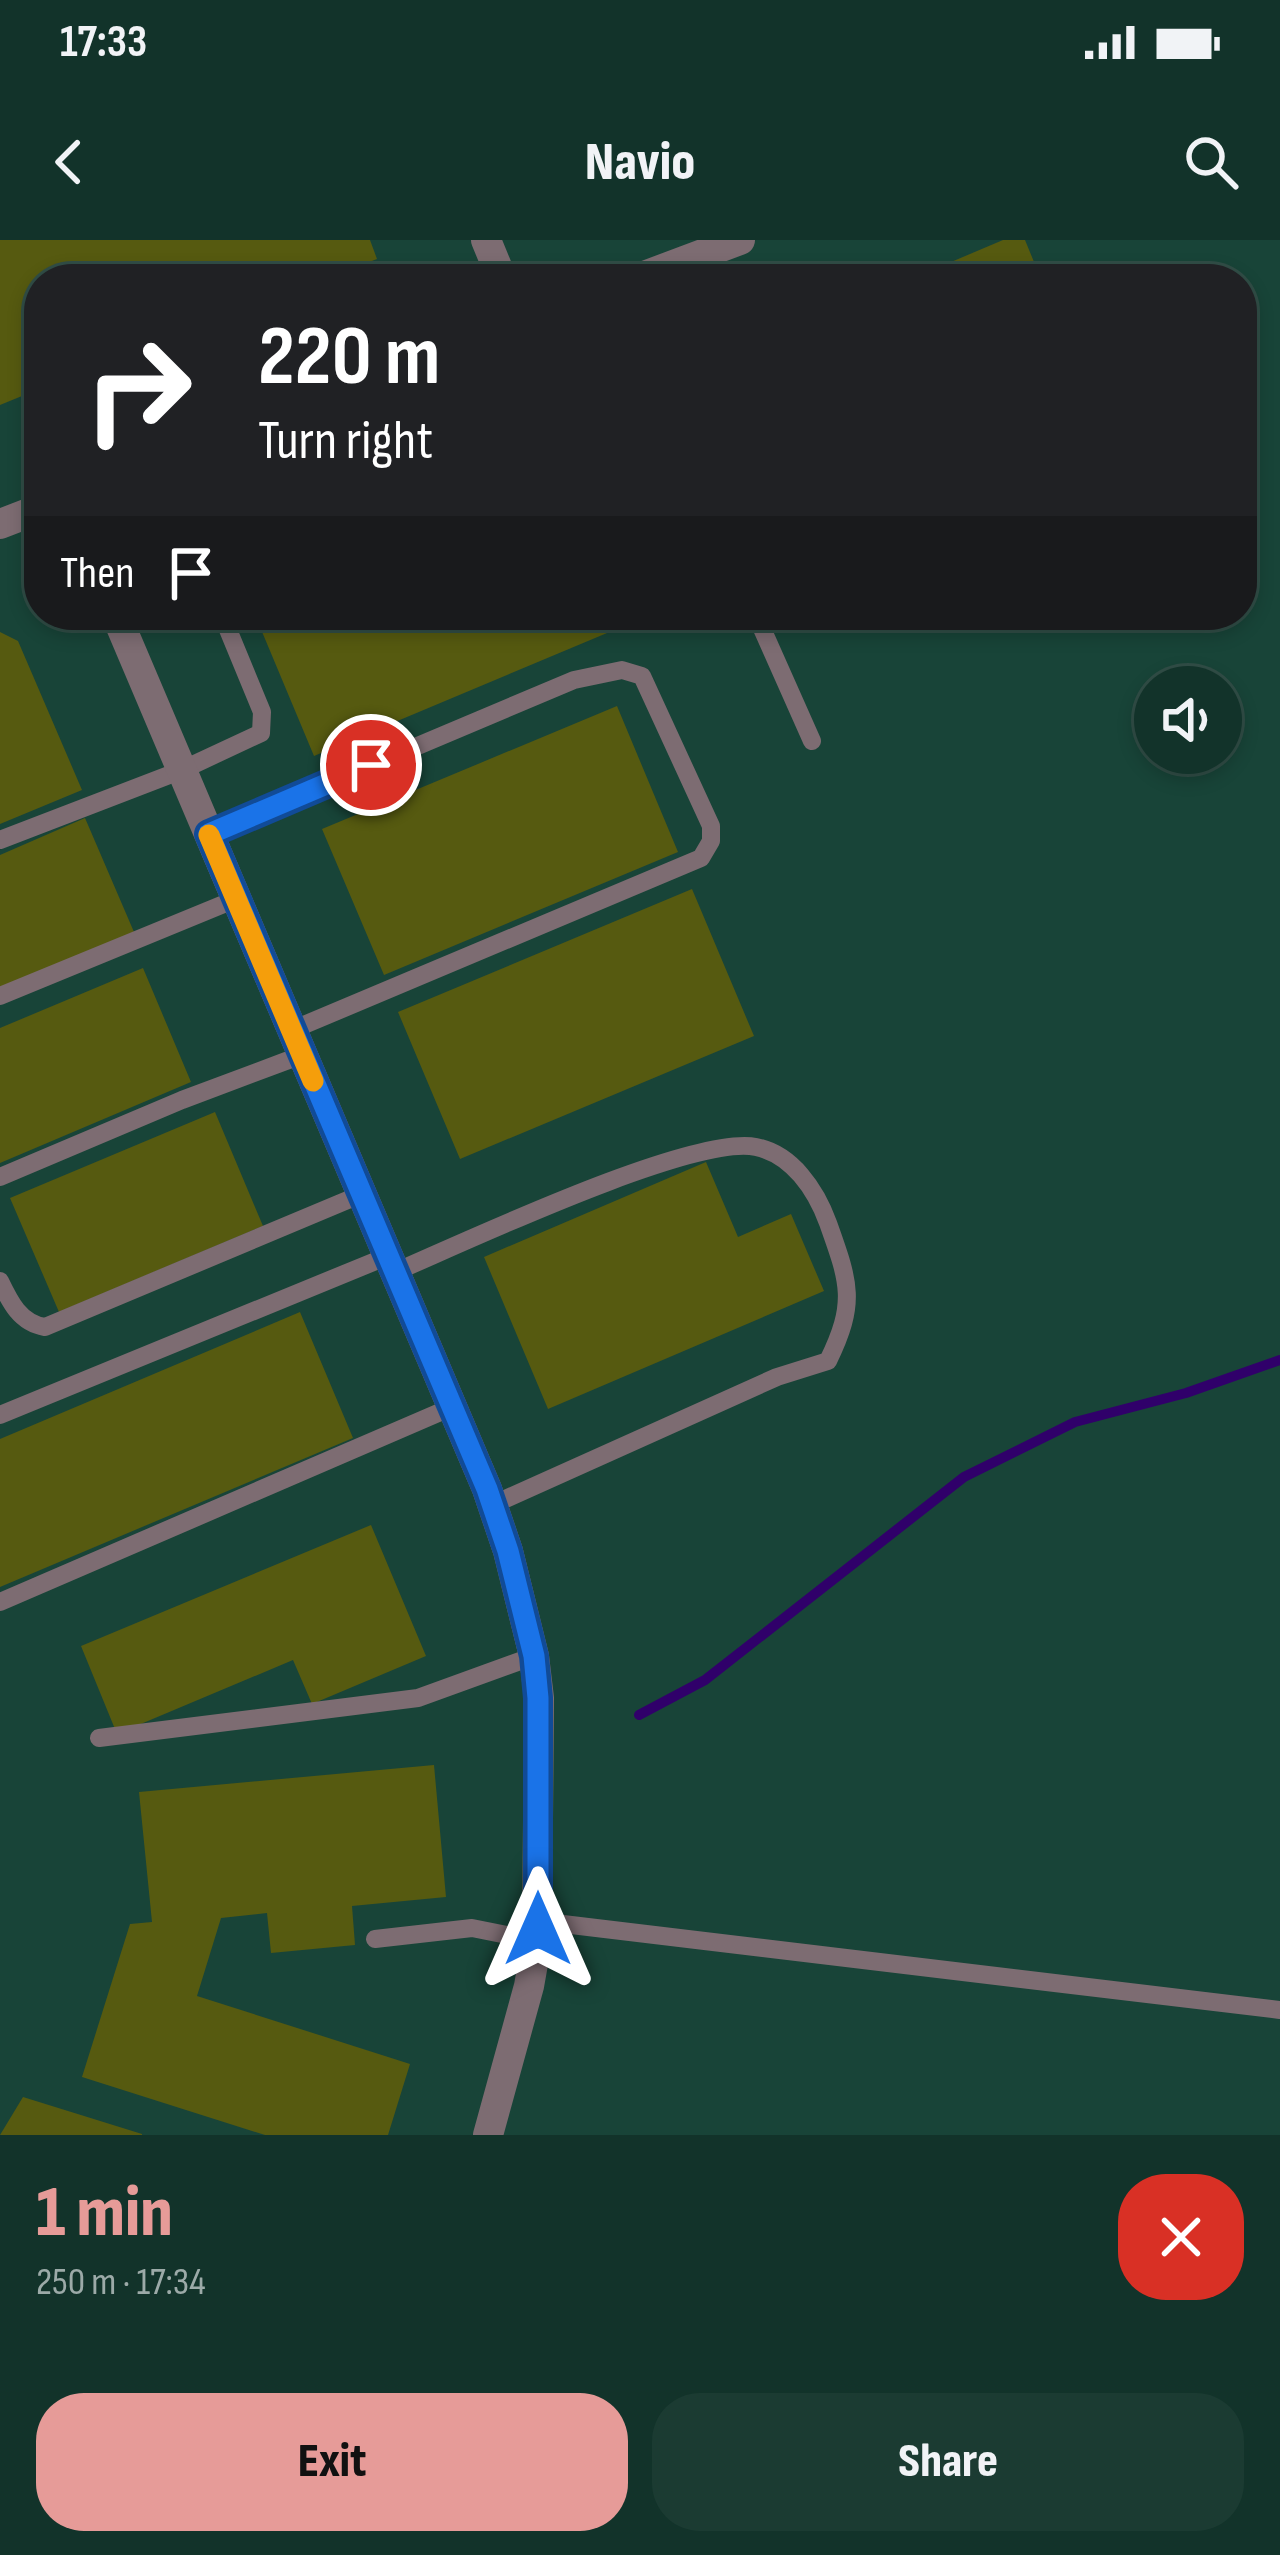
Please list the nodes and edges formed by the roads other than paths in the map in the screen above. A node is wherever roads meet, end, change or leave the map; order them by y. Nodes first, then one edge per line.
1 (740, 240) edge
2 (676, 264) edge
3 (122, 630) edge
4 (228, 630) edge
5 (763, 630) edge
6 (812, 741) dead end
7 (182, 770) junction
8 (209, 834) junction
9 (0, 840) edge
10 (236, 899) junction
11 (0, 996) edge
12 (297, 1042) junction
13 (0, 1177) edge
14 (362, 1194) junction
15 (391, 1264) junction
16 (0, 1281) edge
17 (452, 1407) junction
18 (0, 1415) edge
19 (493, 1505) junction
20 (0, 1602) edge
21 (534, 1656) junction
22 (99, 1738) dead end
23 (537, 1931) junction
24 (376, 1939) dead end
25 (1280, 2010) edge
26 (488, 2135) edge

1 - 2 street
3 - 7 street
4 - 7 lane
5 - 6 lane
7 - 8 street
7 - 9 lane
8 - 10 street
8 - 12 lane
10 - 11 lane
10 - 12 street
12 - 13 lane
12 - 14 street
14 - 15 street
14 - 16 lane
15 - 17 street
15 - 18 lane
15 - 19 lane
17 - 19 street
17 - 20 lane
19 - 21 street
21 - 22 lane
21 - 23 street
23 - 24 lane
23 - 25 lane
23 - 26 street

